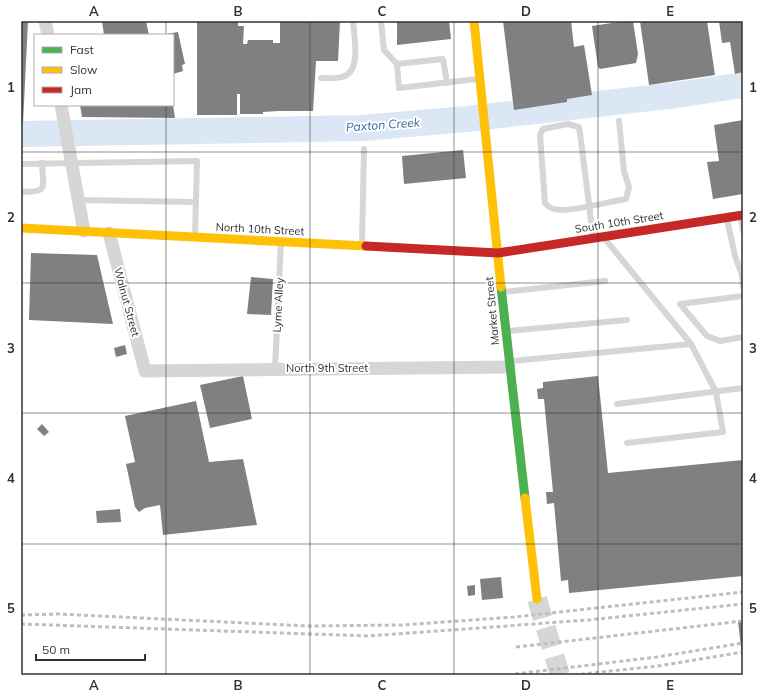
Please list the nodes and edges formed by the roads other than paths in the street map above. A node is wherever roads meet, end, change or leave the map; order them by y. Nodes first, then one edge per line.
1 (45, 21) edge
2 (353, 21) edge
3 (381, 21) edge
4 (474, 21) edge
5 (48, 34) edge
6 (397, 64) junction
7 (321, 78) dead end
8 (480, 79) junction
9 (447, 83) junction
10 (62, 111) edge
11 (619, 121) dead end
12 (364, 149) dead end
13 (42, 163) junction
14 (71, 163) junction
15 (21, 164) edge
16 (21, 192) edge
17 (78, 200) junction
18 (196, 202) junction
19 (589, 205) junction
20 (742, 215) edge
21 (726, 218) junction
22 (21, 228) edge
23 (84, 231) junction
24 (743, 231) edge
25 (109, 233) junction
26 (195, 237) junction
27 (598, 237) junction
28 (281, 242) junction
29 (362, 246) junction
30 (498, 253) junction
31 (742, 272) edge
32 (605, 281) dead end
33 (743, 286) edge
34 (502, 292) junction
35 (743, 296) edge
36 (627, 320) dead end
37 (505, 331) junction
38 (743, 338) edge
39 (691, 344) junction
40 (509, 364) junction
41 (275, 369) junction
42 (145, 371) joint
43 (743, 388) edge
44 (716, 392) junction
45 (617, 404) dead end
46 (627, 444) dead end
47 (536, 599) tunnel mouth

1 - 5 street
2 - 7 lane
3 - 6 lane
4 - 8 street, Market Street
6 - 9 lane
6 - 9 lane
8 - 9 lane
8 - 30 street, Market Street
10 - 14 street
11 - 19 lane
12 - 29 lane
13 - 14 lane
13 - 15 lane
13 - 16 lane
14 - 17 street
14 - 18 lane
17 - 18 lane
17 - 23 street
18 - 26 lane
19 - 19 lane
19 - 27 lane
20 - 21 street, South 10th Street
20 - 24 lane
21 - 27 street, South 10th Street
21 - 31 lane
22 - 23 street, North 10th Street
23 - 25 street, North 10th Street
25 - 26 street, North 10th Street
25 - 42 street, Walnut Street
26 - 28 street, North 10th Street
27 - 30 street, South 10th Street
27 - 39 lane
28 - 29 street, North 10th Street
28 - 41 lane, Lyme Alley
29 - 30 street, North 10th Street
30 - 34 street, Market Street
31 - 33 lane
32 - 34 lane
34 - 37 street, Market Street
35 - 38 lane
36 - 37 lane
37 - 40 street, Market Street
39 - 40 lane
39 - 44 lane
40 - 41 street, North 9th Street
40 - 47 street, Market Street
41 - 42 street, North 9th Street
43 - 44 lane
44 - 45 lane
44 - 46 lane

